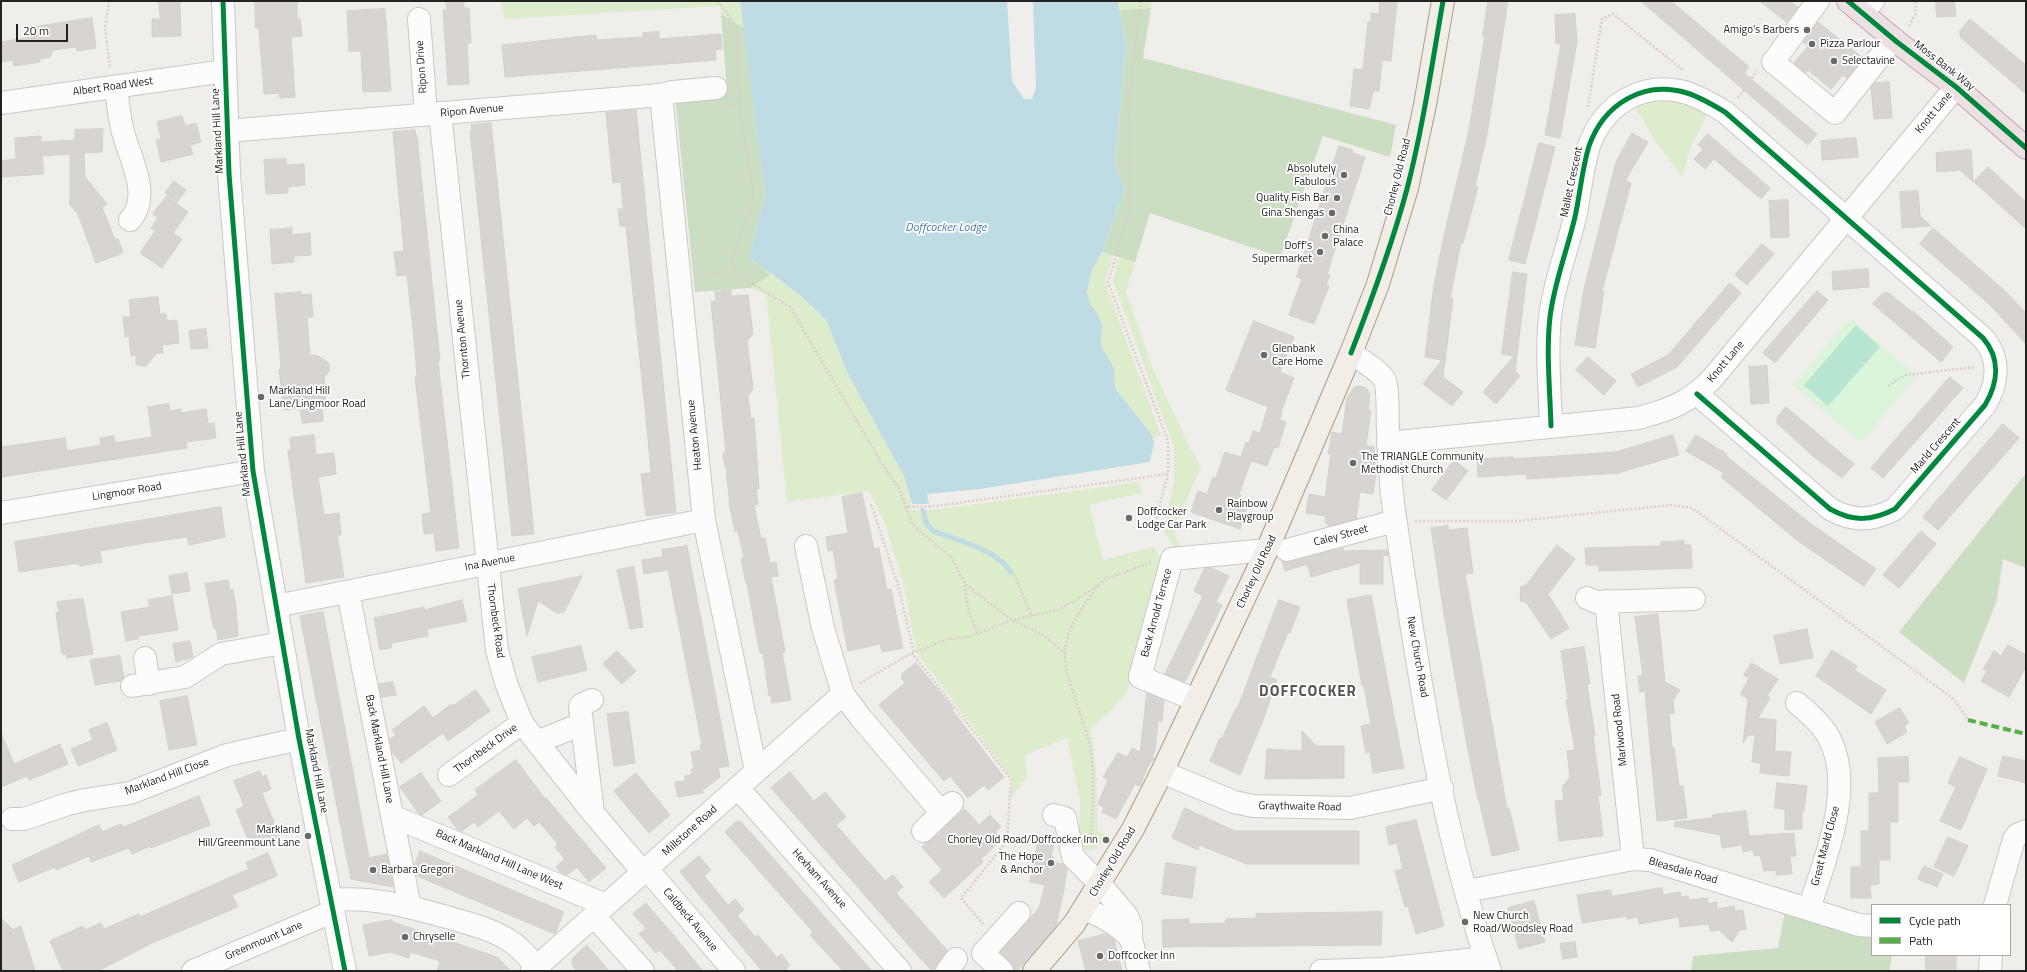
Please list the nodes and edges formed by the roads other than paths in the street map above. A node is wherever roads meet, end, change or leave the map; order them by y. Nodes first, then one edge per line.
1 (223, 1) edge
2 (1442, 1) edge
3 (1818, 1) edge
4 (1861, 5) edge
5 (419, 19) dead end
6 (1895, 41) junction
7 (225, 71) junction
8 (113, 79) junction
9 (1956, 87) junction
10 (716, 88) dead end
11 (661, 95) junction
12 (1, 103) edge
13 (433, 114) junction
14 (227, 131) junction
15 (2026, 148) edge
16 (1846, 216) junction
17 (130, 220) dead end
18 (1351, 353) junction
19 (1697, 394) junction
20 (1551, 426) junction
21 (1388, 443) junction
22 (253, 472) junction
23 (1, 513) edge
24 (704, 520) junction
25 (1395, 521) junction
26 (806, 546) dead end
27 (1277, 550) junction
28 (487, 564) junction
29 (348, 592) junction
30 (1694, 599) dead end
31 (276, 606) junction
32 (282, 643) junction
33 (145, 658) dead end
34 (843, 694) junction
35 (592, 700) dead end
36 (1196, 700) junction
37 (1797, 703) dead end
38 (522, 723) junction
39 (582, 724) junction
40 (299, 739) junction
41 (536, 742) junction
42 (756, 771) junction
43 (1162, 772) junction
44 (449, 775) dead end
45 (738, 788) junction
46 (1442, 788) junction
47 (593, 814) junction
48 (1054, 815) dead end
49 (392, 816) junction
50 (12, 819) dead end
51 (923, 831) dead end
52 (2026, 831) edge
53 (1633, 860) junction
54 (645, 871) junction
55 (1100, 884) junction
56 (1467, 891) junction
57 (1995, 904) edge
58 (333, 905) junction
59 (410, 907) junction
60 (1085, 909) junction
61 (1809, 909) junction
62 (600, 911) junction
63 (1019, 913) dead end
64 (1871, 926) edge
65 (1131, 939) junction
66 (1991, 956) edge
67 (1488, 965) edge
68 (536, 970) edge
69 (193, 971) edge
70 (344, 971) edge
71 (643, 971) edge
72 (734, 971) edge
73 (900, 971) edge
74 (1002, 971) edge
75 (1034, 971) edge
76 (1139, 971) edge
77 (1321, 971) edge
78 (1990, 971) edge

1 - 7 street, Markland Hill Lane
2 - 18 main road, Chorley Old Road
3 - 6 street
4 - 6 highway, Moss Bank Way
5 - 13 street, Ripon Drive
6 - 9 highway, Moss Bank Way
7 - 8 street, Albert Road West
7 - 14 street, Markland Hill Lane
8 - 12 street, Albert Road West
8 - 17 street
9 - 15 highway, Moss Bank Way
9 - 16 street, Knott Lane
10 - 11 street, Ripon Avenue
11 - 13 street, Ripon Avenue
11 - 24 street, Heaton Avenue
13 - 14 street, Ripon Avenue
13 - 28 street, Thornton Avenue
14 - 22 street, Markland Hill Lane
16 - 19 street, Knott Lane
16 - 19 street, Marld Crescent
16 - 20 street, Mallet Crescent
18 - 21 street, New Church Road
18 - 27 main road, Chorley Old Road
19 - 20 street, Knott Lane
20 - 21 street, Knott Lane
21 - 25 street, New Church Road
22 - 23 street, Lingmoor Road
22 - 31 street, Markland Hill Lane
24 - 28 street, Ina Avenue
24 - 42 street, Heaton Avenue
25 - 27 street, Caley Street
25 - 46 street, New Church Road
26 - 34 street
27 - 36 main road, Chorley Old Road
27 - 36 street, Back Arnold Terrace
28 - 29 street, Ina Avenue
28 - 38 street, Thornbeck Road
29 - 31 street, Ina Avenue
29 - 49 street, Back Markland Hill Lane
30 - 53 street, Marlwood Road
31 - 32 street, Markland Hill Lane
32 - 33 street
32 - 40 street, Markland Hill Lane
34 - 42 street, Millstone Road
34 - 51 street
35 - 39 street
36 - 43 main road, Chorley Old Road
37 - 61 street, Great Marld Close
38 - 41 street, Thornbeck Road
38 - 44 street, Thornbeck Drive
39 - 41 street
39 - 47 street
40 - 50 street, Markland Hill Close
40 - 58 street, Markland Hill Lane
41 - 47 street, Thornbeck Road
42 - 45 street, Millstone Road
43 - 46 street, Graythwaite Road
43 - 55 main road, Chorley Old Road
45 - 54 street, Millstone Road
45 - 73 street, Hexham Avenue
46 - 56 street, New Church Road
47 - 54 street, Thornbeck Road
48 - 55 street
49 - 59 street, Back Markland Hill Lane
49 - 62 street, Back Markland Hill Lane West
52 - 57 street
53 - 56 street, Bleasdale Road
53 - 61 street, Bleasdale Road
54 - 62 street, Millstone Road
54 - 72 street, Caldbeck Avenue
55 - 60 main road, Chorley Old Road
55 - 65 street
56 - 67 street, New Church Road
58 - 59 street
58 - 69 street, Greenmount Lane
58 - 70 street, Markland Hill Lane
59 - 68 street
60 - 65 street
60 - 75 main road, Chorley Old Road
61 - 64 street, Bleasdale Road
62 - 68 street, Millstone Road
62 - 71 street, Back Markland Hill Lane West
63 - 74 street
65 - 76 street
66 - 78 street
67 - 77 street

